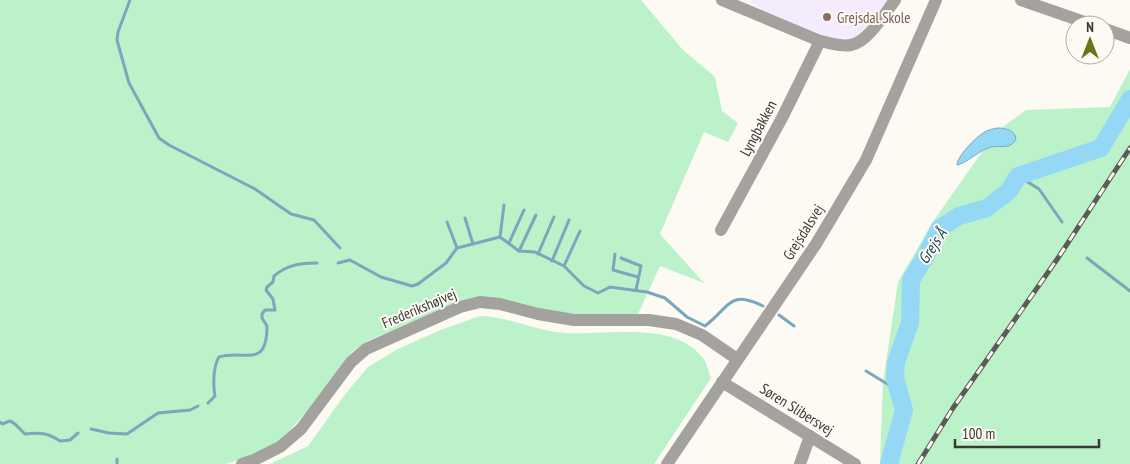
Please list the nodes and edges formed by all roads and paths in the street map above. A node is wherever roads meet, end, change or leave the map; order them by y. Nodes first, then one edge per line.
1 (722, 0) edge
2 (895, 0) edge
3 (936, 0) edge
4 (1021, 0) edge
5 (1065, 15) edge
6 (1115, 33) edge
7 (1130, 38) edge
8 (820, 40) junction
9 (722, 230) dead end
10 (737, 359) junction
11 (722, 382) junction
12 (810, 436) junction
13 (242, 464) edge
14 (667, 464) edge
15 (800, 464) edge
16 (855, 464) edge

1 - 8 street
2 - 8 street
3 - 10 street, Grejsdalsvej
4 - 5 street
6 - 7 street
8 - 9 street, Lyngbakken
10 - 11 street, Grejsdalsvej
10 - 13 street, Frederikshøjvej
11 - 12 street, Søren Slibersvej
11 - 14 street, Grejsdalsvej
12 - 15 street
12 - 16 street, Søren Slibersvej

